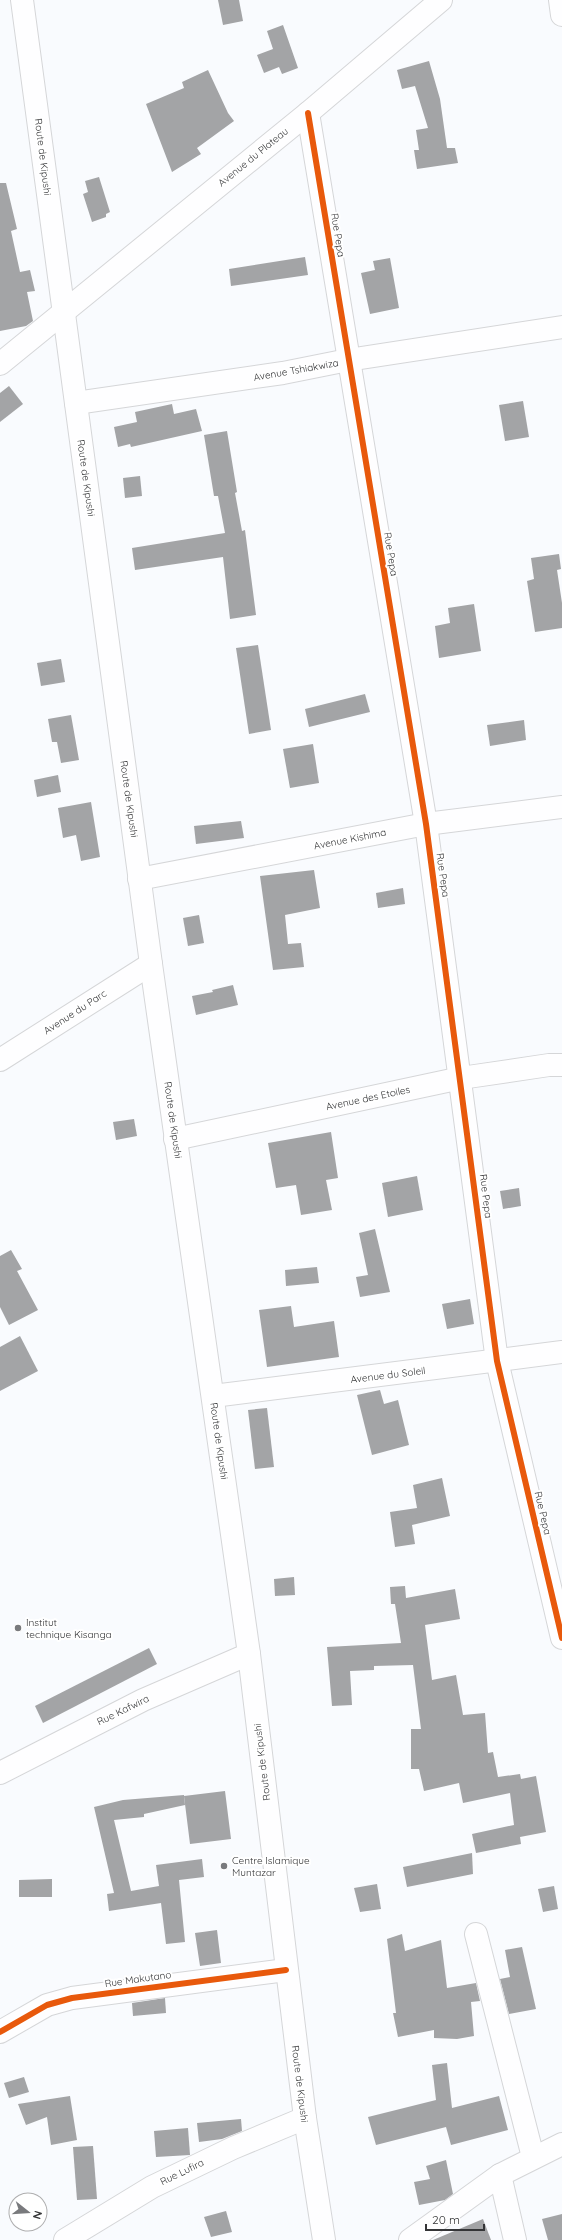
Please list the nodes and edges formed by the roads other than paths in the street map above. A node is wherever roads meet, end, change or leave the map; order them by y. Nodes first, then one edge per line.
1 (22, 0) edge
2 (560, 0) edge
3 (429, 4) edge
4 (562, 15) edge
5 (308, 113) junction
6 (63, 312) junction
7 (562, 327) edge
8 (348, 360) junction
9 (0, 364) edge
10 (76, 403) junction
11 (562, 807) edge
12 (426, 824) junction
13 (140, 879) junction
14 (151, 964) junction
15 (0, 1060) edge
16 (562, 1065) edge
17 (461, 1078) junction
18 (175, 1138) junction
19 (562, 1352) edge
20 (497, 1361) junction
21 (213, 1396) junction
22 (562, 1638) edge
23 (249, 1654) junction
24 (0, 1773) edge
25 (476, 1934) dead end
26 (286, 1970) junction
27 (0, 2032) edge
28 (305, 2118) junction
29 (562, 2144) edge
30 (533, 2157) junction
31 (500, 2175) junction
32 (65, 2240) edge
33 (324, 2240) edge
34 (410, 2240) edge
35 (515, 2240) edge

1 - 6 street, Route de Kipushi
2 - 4 street
3 - 5 street, Avenue du Plateau
5 - 6 street, Avenue du Plateau
5 - 8 street, Rue Pepa
6 - 9 street, Avenue du Plateau
6 - 10 street, Route de Kipushi
7 - 8 street, Avenue Tshiakwiza
8 - 10 street, Avenue Tshiakwiza
8 - 12 street, Rue Pepa
10 - 13 street, Route de Kipushi
11 - 12 street, Avenue Kishima
12 - 13 street, Avenue Kishima
12 - 17 street, Rue Pepa
13 - 14 street, Route de Kipushi
14 - 15 street, Avenue du Parc
14 - 18 street, Route de Kipushi
16 - 17 street, Avenue des Etoiles
17 - 18 street, Avenue des Etoiles
17 - 20 street, Rue Pepa
18 - 21 street, Route de Kipushi
19 - 20 street, Avenue du Soleil
20 - 21 street, Avenue du Soleil
20 - 22 street, Rue Pepa
21 - 23 street, Route de Kipushi
23 - 24 street, Rue Kafwira
23 - 26 street, Route de Kipushi
25 - 30 street
26 - 27 street, Rue Makutano
26 - 28 street, Route de Kipushi
28 - 32 street, Rue Lufira
28 - 33 street, Route de Kipushi
29 - 30 street
30 - 31 street
31 - 34 street
31 - 35 street

